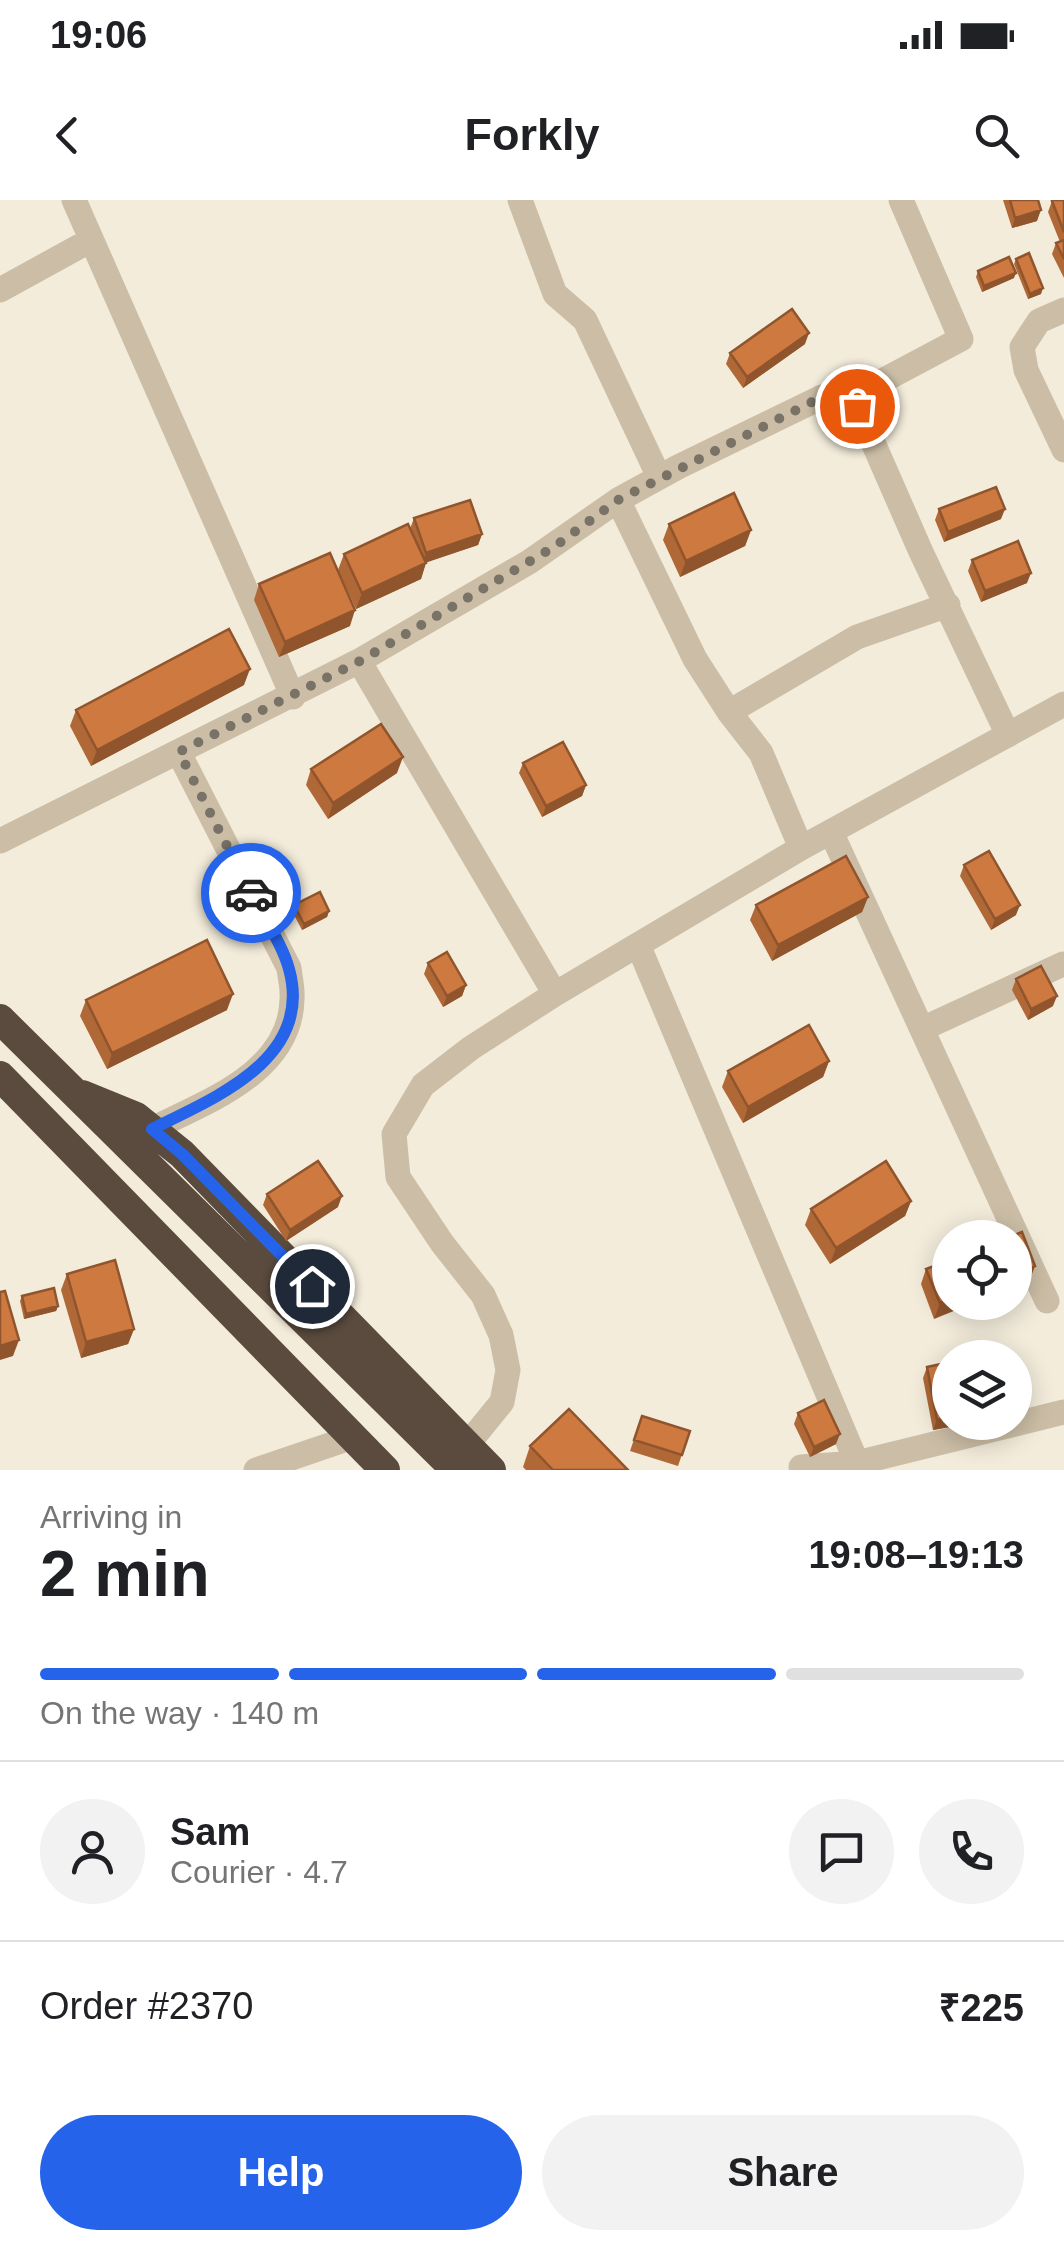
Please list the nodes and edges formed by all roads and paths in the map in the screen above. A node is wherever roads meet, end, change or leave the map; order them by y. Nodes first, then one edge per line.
1 (74, 200) edge
2 (520, 200) edge
3 (901, 200) edge
4 (91, 240) junction
5 (0, 290) edge
6 (1064, 310) edge
7 (852, 396) junction
8 (1064, 450) edge
9 (660, 477) junction
10 (618, 500) junction
11 (948, 605) junction
12 (360, 661) junction
13 (293, 697) junction
14 (1064, 704) edge
15 (729, 712) junction
16 (1008, 735) junction
17 (179, 752) junction
18 (830, 832) junction
19 (0, 841) edge
20 (801, 848) junction
21 (639, 947) junction
22 (1061, 952) edge
23 (555, 994) junction
24 (0, 1019) edge
25 (922, 1028) junction
26 (0, 1076) edge
27 (70, 1090) junction
28 (152, 1129) junction
29 (1047, 1301) dead end
30 (1064, 1412) edge
31 (353, 1437) junction
32 (462, 1458) edge
33 (857, 1463) junction
34 (801, 1467) dead end
35 (256, 1470) edge
36 (385, 1470) edge
37 (491, 1470) edge

1 - 4 street
2 - 9 street
3 - 7 street
4 - 5 street
4 - 13 street
6 - 8 street
7 - 9 street
7 - 11 street
9 - 10 street
10 - 12 street
10 - 15 street
11 - 15 street
11 - 16 street
12 - 13 street
12 - 23 street
13 - 17 street
14 - 16 street
15 - 20 street
16 - 18 street
17 - 19 street
17 - 28 street
18 - 20 street
18 - 25 street
20 - 21 street
21 - 23 street
21 - 33 street
22 - 25 street
23 - 32 street
24 - 27 highway
25 - 29 street
26 - 31 highway
27 - 28 highway
27 - 32 highway
28 - 32 highway
30 - 33 street
31 - 35 street
31 - 36 highway
32 - 37 highway
33 - 34 street

